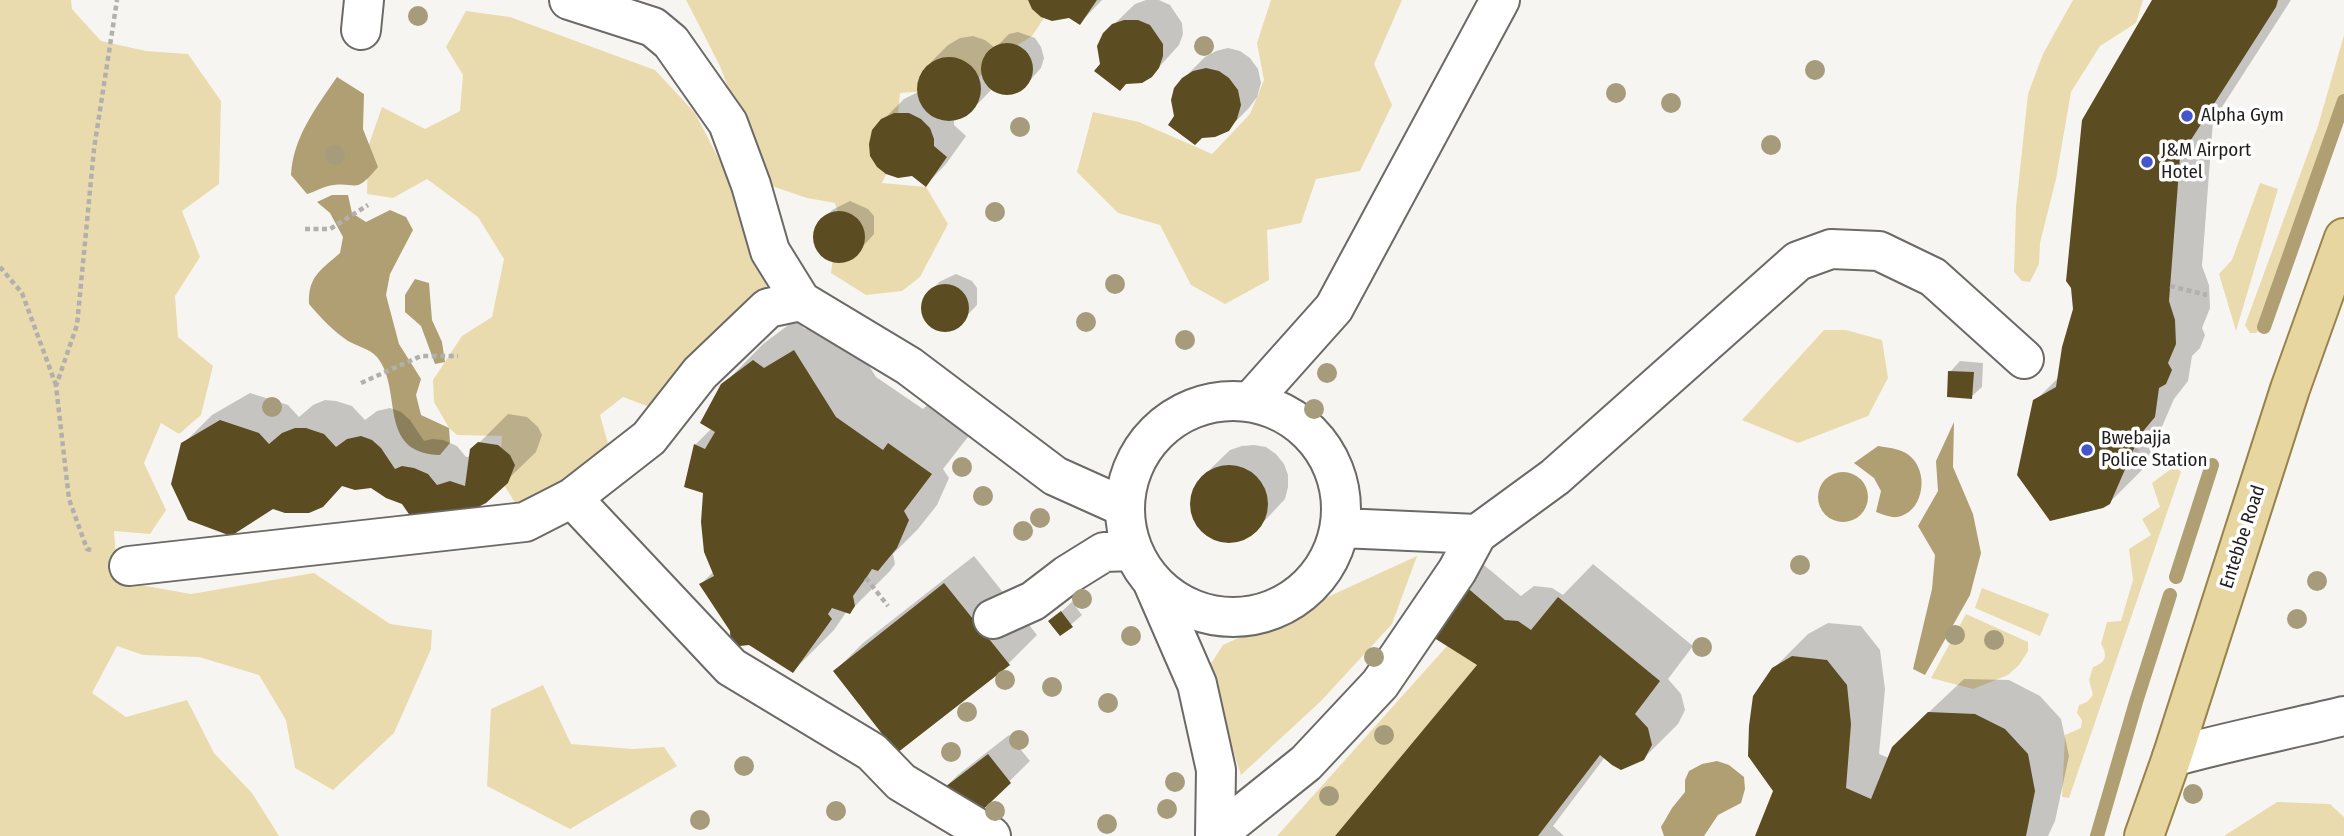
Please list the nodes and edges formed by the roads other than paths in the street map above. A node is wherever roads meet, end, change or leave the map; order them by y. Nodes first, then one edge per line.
1 (569, 0) edge
2 (1500, 0) edge
3 (622, 8) edge
4 (2344, 238) edge
5 (801, 300) junction
6 (2024, 359) dead end
7 (1251, 401) junction
8 (572, 498) junction
9 (1124, 507) junction
10 (1341, 528) junction
11 (1477, 534) junction
12 (1132, 551) junction
13 (129, 566) road end
14 (1153, 582) junction
15 (993, 619) dead end
16 (2344, 716) edge
17 (2172, 757) junction
18 (991, 836) edge
19 (2144, 836) edge

1 - 3 street
2 - 7 street
3 - 5 street
4 - 17 main road, Entebbe Road
5 - 8 street
5 - 9 street
6 - 11 street
7 - 9 street
7 - 10 street
8 - 13 street
8 - 18 street
9 - 12 street
10 - 11 street
10 - 14 street
11 - 14 street
12 - 14 street
12 - 15 street
16 - 17 street
17 - 19 main road, Entebbe Road

